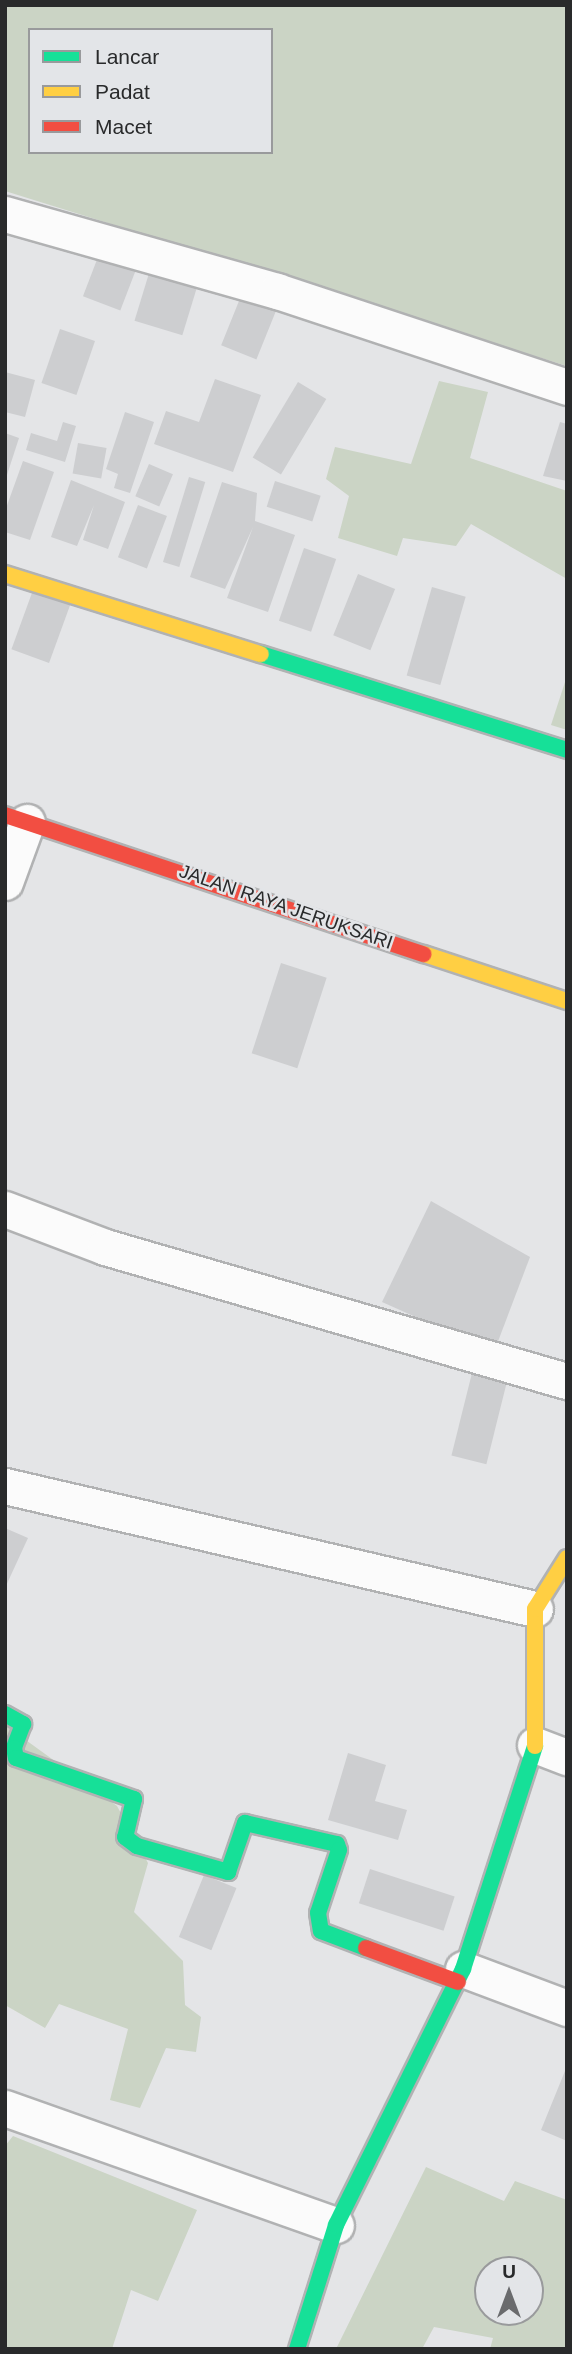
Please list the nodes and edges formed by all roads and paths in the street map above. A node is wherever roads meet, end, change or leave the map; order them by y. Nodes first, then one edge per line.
1 (5, 214) edge
2 (567, 387) edge
3 (5, 574) edge
4 (567, 750) edge
5 (16, 819) edge
6 (5, 882) edge
7 (567, 1001) edge
8 (5, 1209) edge
9 (567, 1381) edge
10 (5, 1486) edge
11 (567, 1558) edge
12 (535, 1609) junction
13 (5, 1714) edge
14 (551, 1751) edge
15 (471, 1976) junction
16 (567, 2008) edge
17 (5, 2108) edge
18 (336, 2225) junction
19 (297, 2349) edge

1 - 2 street
3 - 4 street
5 - 6 street
5 - 7 street, JALAN RAYA JERUKSARI
8 - 9 street
10 - 12 street
11 - 12 street
12 - 14 street
13 - 15 street
14 - 15 street
15 - 16 street
15 - 18 street
17 - 18 street
18 - 19 street

